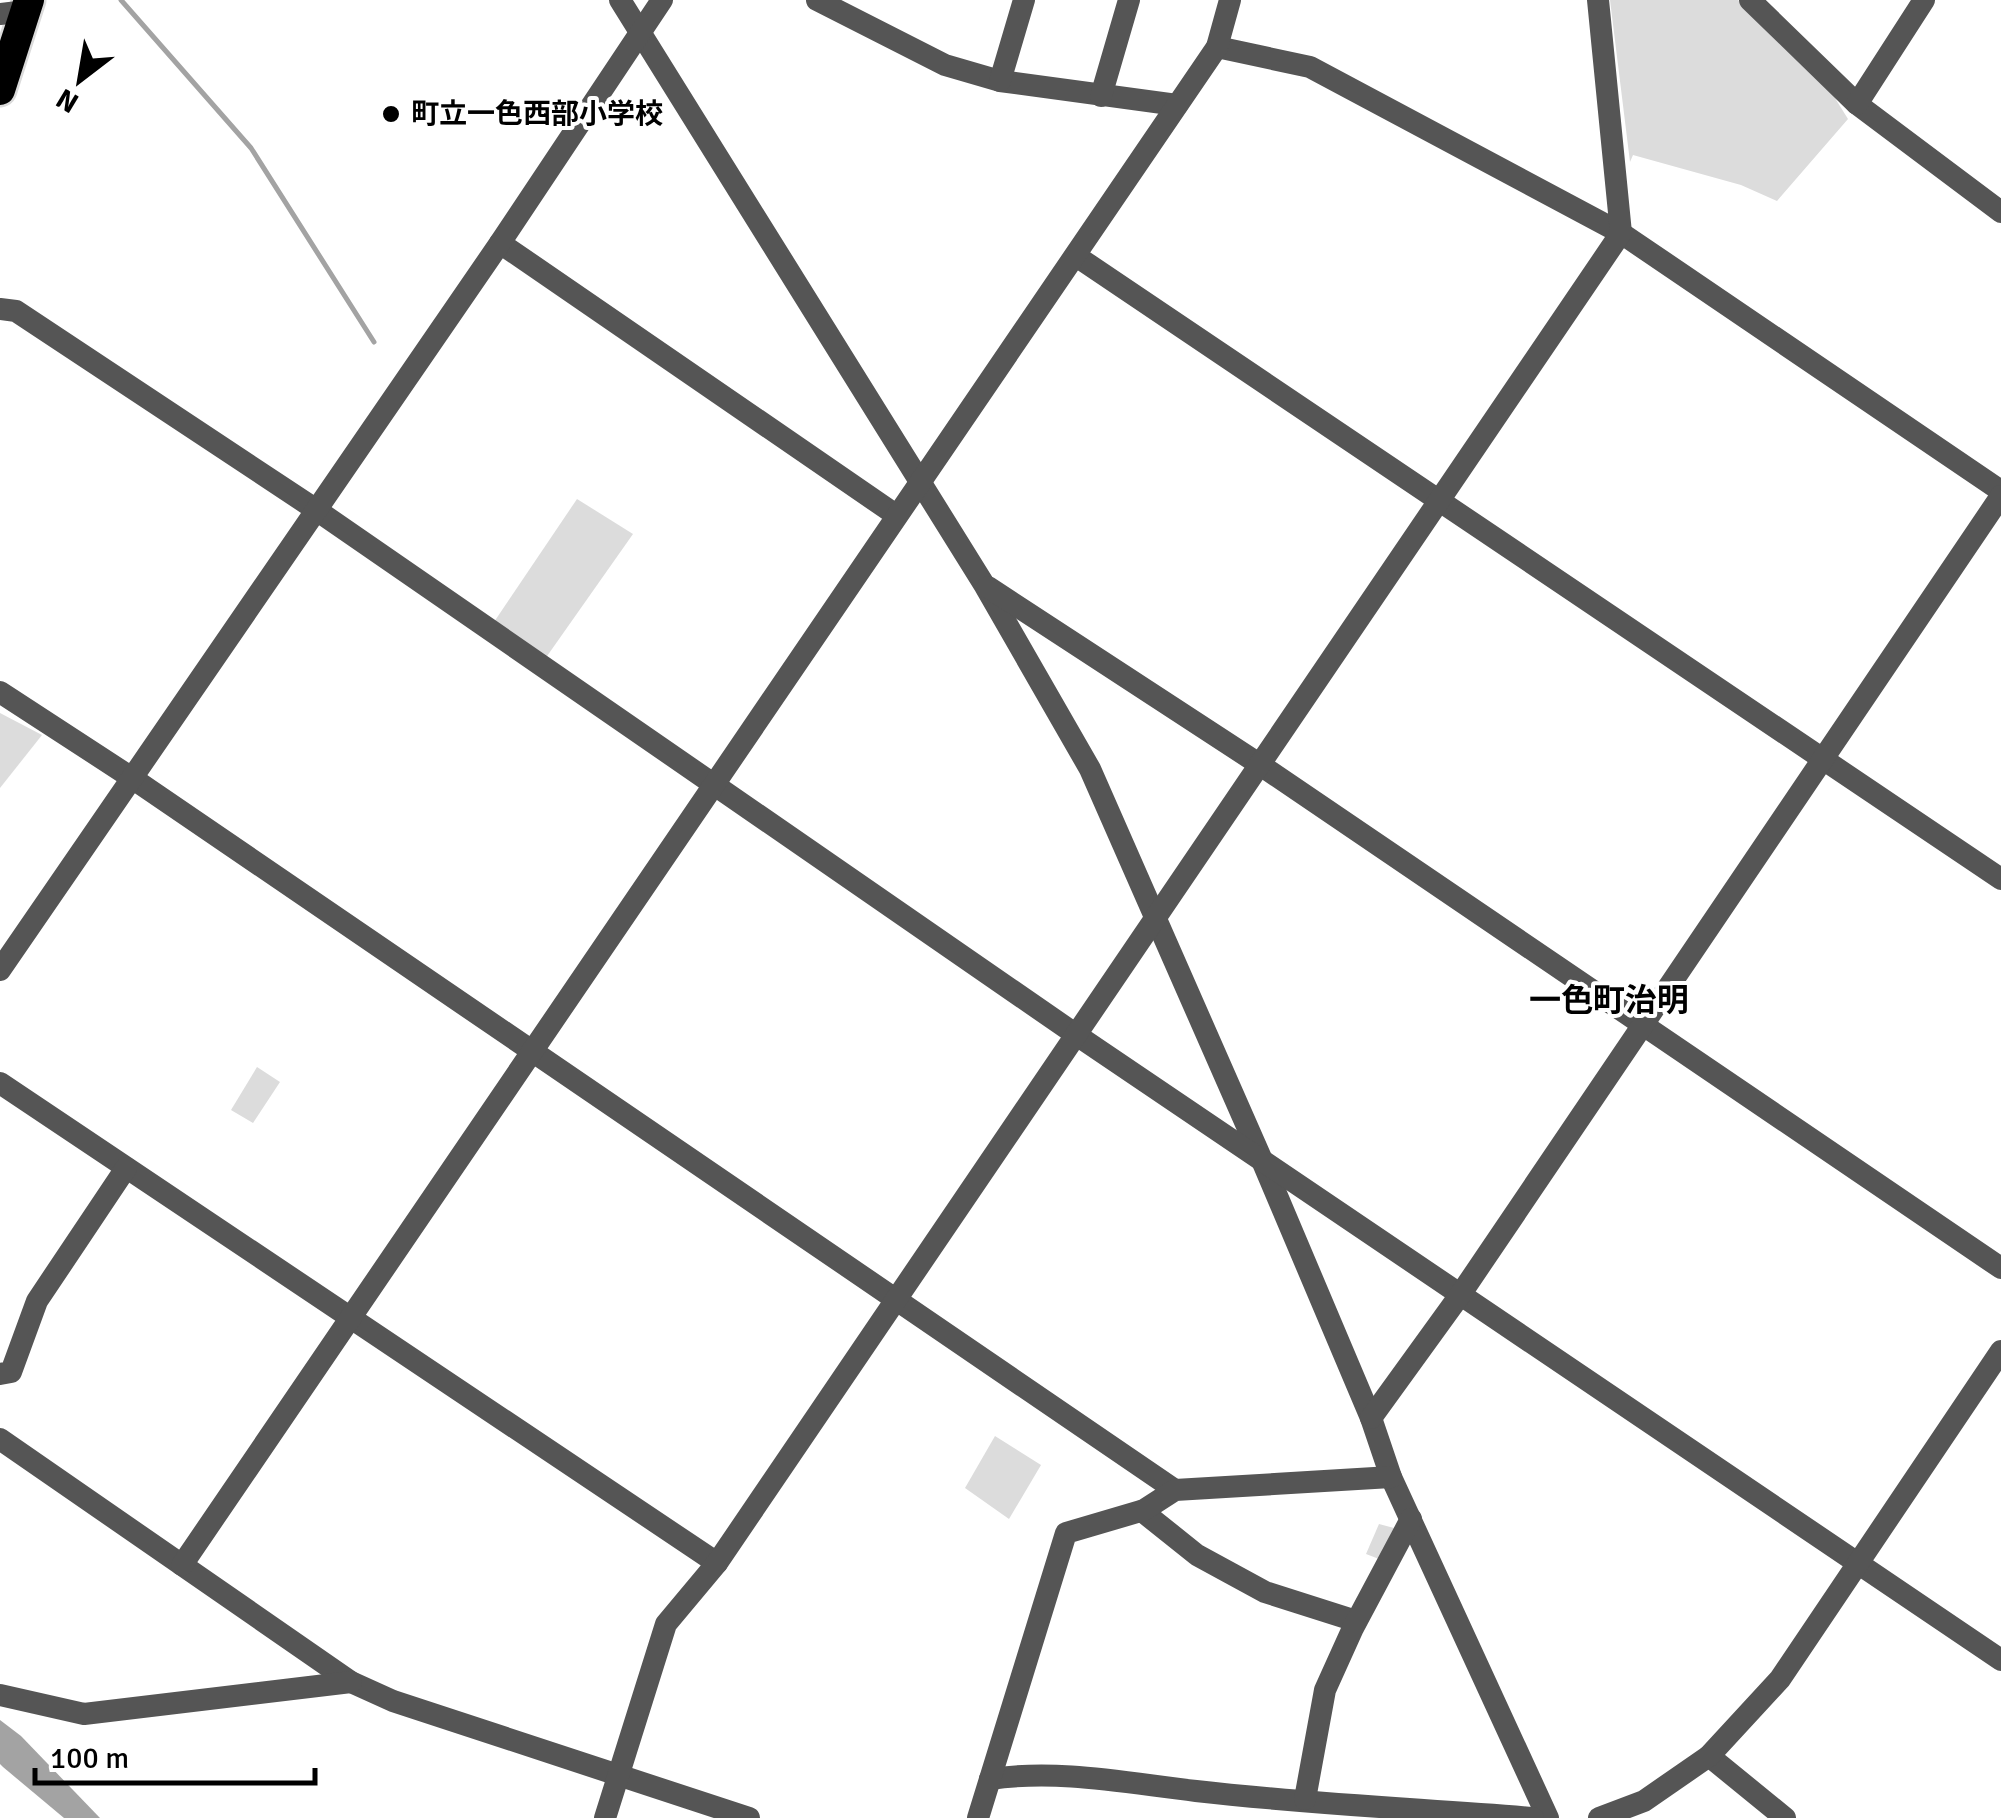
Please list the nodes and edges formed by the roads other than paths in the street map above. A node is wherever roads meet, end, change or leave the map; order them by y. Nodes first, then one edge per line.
1 (620, 0) edge
2 (662, 0) edge
3 (817, 0) edge
4 (1024, 0) edge
5 (1129, 0) edge
6 (1230, 0) edge
7 (1598, 0) edge
8 (1750, 0) edge
9 (1924, 0) edge
10 (18, 8) edge
11 (641, 33) junction
12 (1217, 47) junction
13 (1000, 82) junction
14 (0, 90) edge
15 (1101, 96) junction
16 (1857, 104) junction
17 (1177, 106) junction
18 (2001, 212) edge
19 (1620, 233) junction
20 (500, 244) junction
21 (1076, 256) junction
22 (0, 309) edge
23 (918, 482) junction
24 (2001, 494) edge
25 (1439, 501) junction
26 (315, 508) junction
27 (896, 516) junction
28 (985, 586) junction
29 (0, 692) edge
30 (1823, 758) junction
31 (1259, 764) junction
32 (132, 778) junction
33 (714, 786) junction
34 (2001, 879) edge
35 (1156, 918) junction
36 (0, 970) edge
37 (1642, 1025) junction
38 (1078, 1036) junction
39 (533, 1052) junction
40 (0, 1083) edge
41 (1262, 1158) junction
42 (126, 1168) junction
43 (2001, 1268) edge
44 (1460, 1295) junction
45 (896, 1300) junction
46 (350, 1318) junction
47 (2001, 1351) edge
48 (0, 1374) edge
49 (1371, 1418) junction
50 (0, 1439) edge
51 (1391, 1477) junction
52 (1175, 1490) junction
53 (1142, 1511) junction
54 (1410, 1519) junction
55 (1858, 1562) junction
56 (718, 1563) junction
57 (182, 1565) junction
58 (1356, 1621) junction
59 (2001, 1660) edge
60 (351, 1682) junction
61 (0, 1695) edge
62 (1709, 1756) junction
63 (619, 1774) junction
64 (990, 1779) junction
65 (1305, 1799) junction
66 (1642, 1810) edge
67 (605, 1818) edge
68 (749, 1818) edge
69 (978, 1818) edge
70 (1533, 1818) edge
71 (1548, 1818) edge
72 (1599, 1818) edge
73 (1785, 1818) edge

1 - 11 street
2 - 11 street
3 - 13 street
4 - 13 street
5 - 15 street
6 - 12 street
7 - 19 street
8 - 16 street
9 - 16 street
10 - 14 highway
11 - 20 street
11 - 23 street
12 - 17 street
12 - 19 street
13 - 15 street
15 - 17 street
16 - 18 street
17 - 21 street
19 - 24 street
19 - 25 street
20 - 26 street
20 - 27 street
21 - 23 street
21 - 25 street
22 - 26 street
23 - 27 street
23 - 28 street
24 - 30 street
25 - 30 street
25 - 31 street
26 - 32 street
26 - 33 street
27 - 33 street
28 - 31 street
28 - 35 street
29 - 32 street
30 - 34 street
30 - 37 street
31 - 35 street
31 - 37 street
32 - 36 street
32 - 39 street
33 - 38 street
33 - 39 street
35 - 38 street
35 - 41 street
37 - 43 street
37 - 44 street
38 - 41 street
38 - 45 street
39 - 45 street
39 - 46 street
40 - 42 street
41 - 44 street
41 - 49 street
42 - 46 street
42 - 48 street
44 - 49 street
44 - 55 street
45 - 52 street
45 - 56 street
46 - 56 street
46 - 57 street
47 - 55 street
49 - 51 street
50 - 57 street
51 - 52 street
51 - 54 street
52 - 53 street
53 - 58 street
53 - 64 street
54 - 58 street
54 - 71 street
55 - 59 street
55 - 62 street
56 - 63 street
57 - 60 street
58 - 65 street
60 - 61 street
60 - 63 street
62 - 66 street
62 - 73 street
63 - 67 street
63 - 68 street
64 - 65 street
64 - 69 street
65 - 70 street
66 - 72 street

